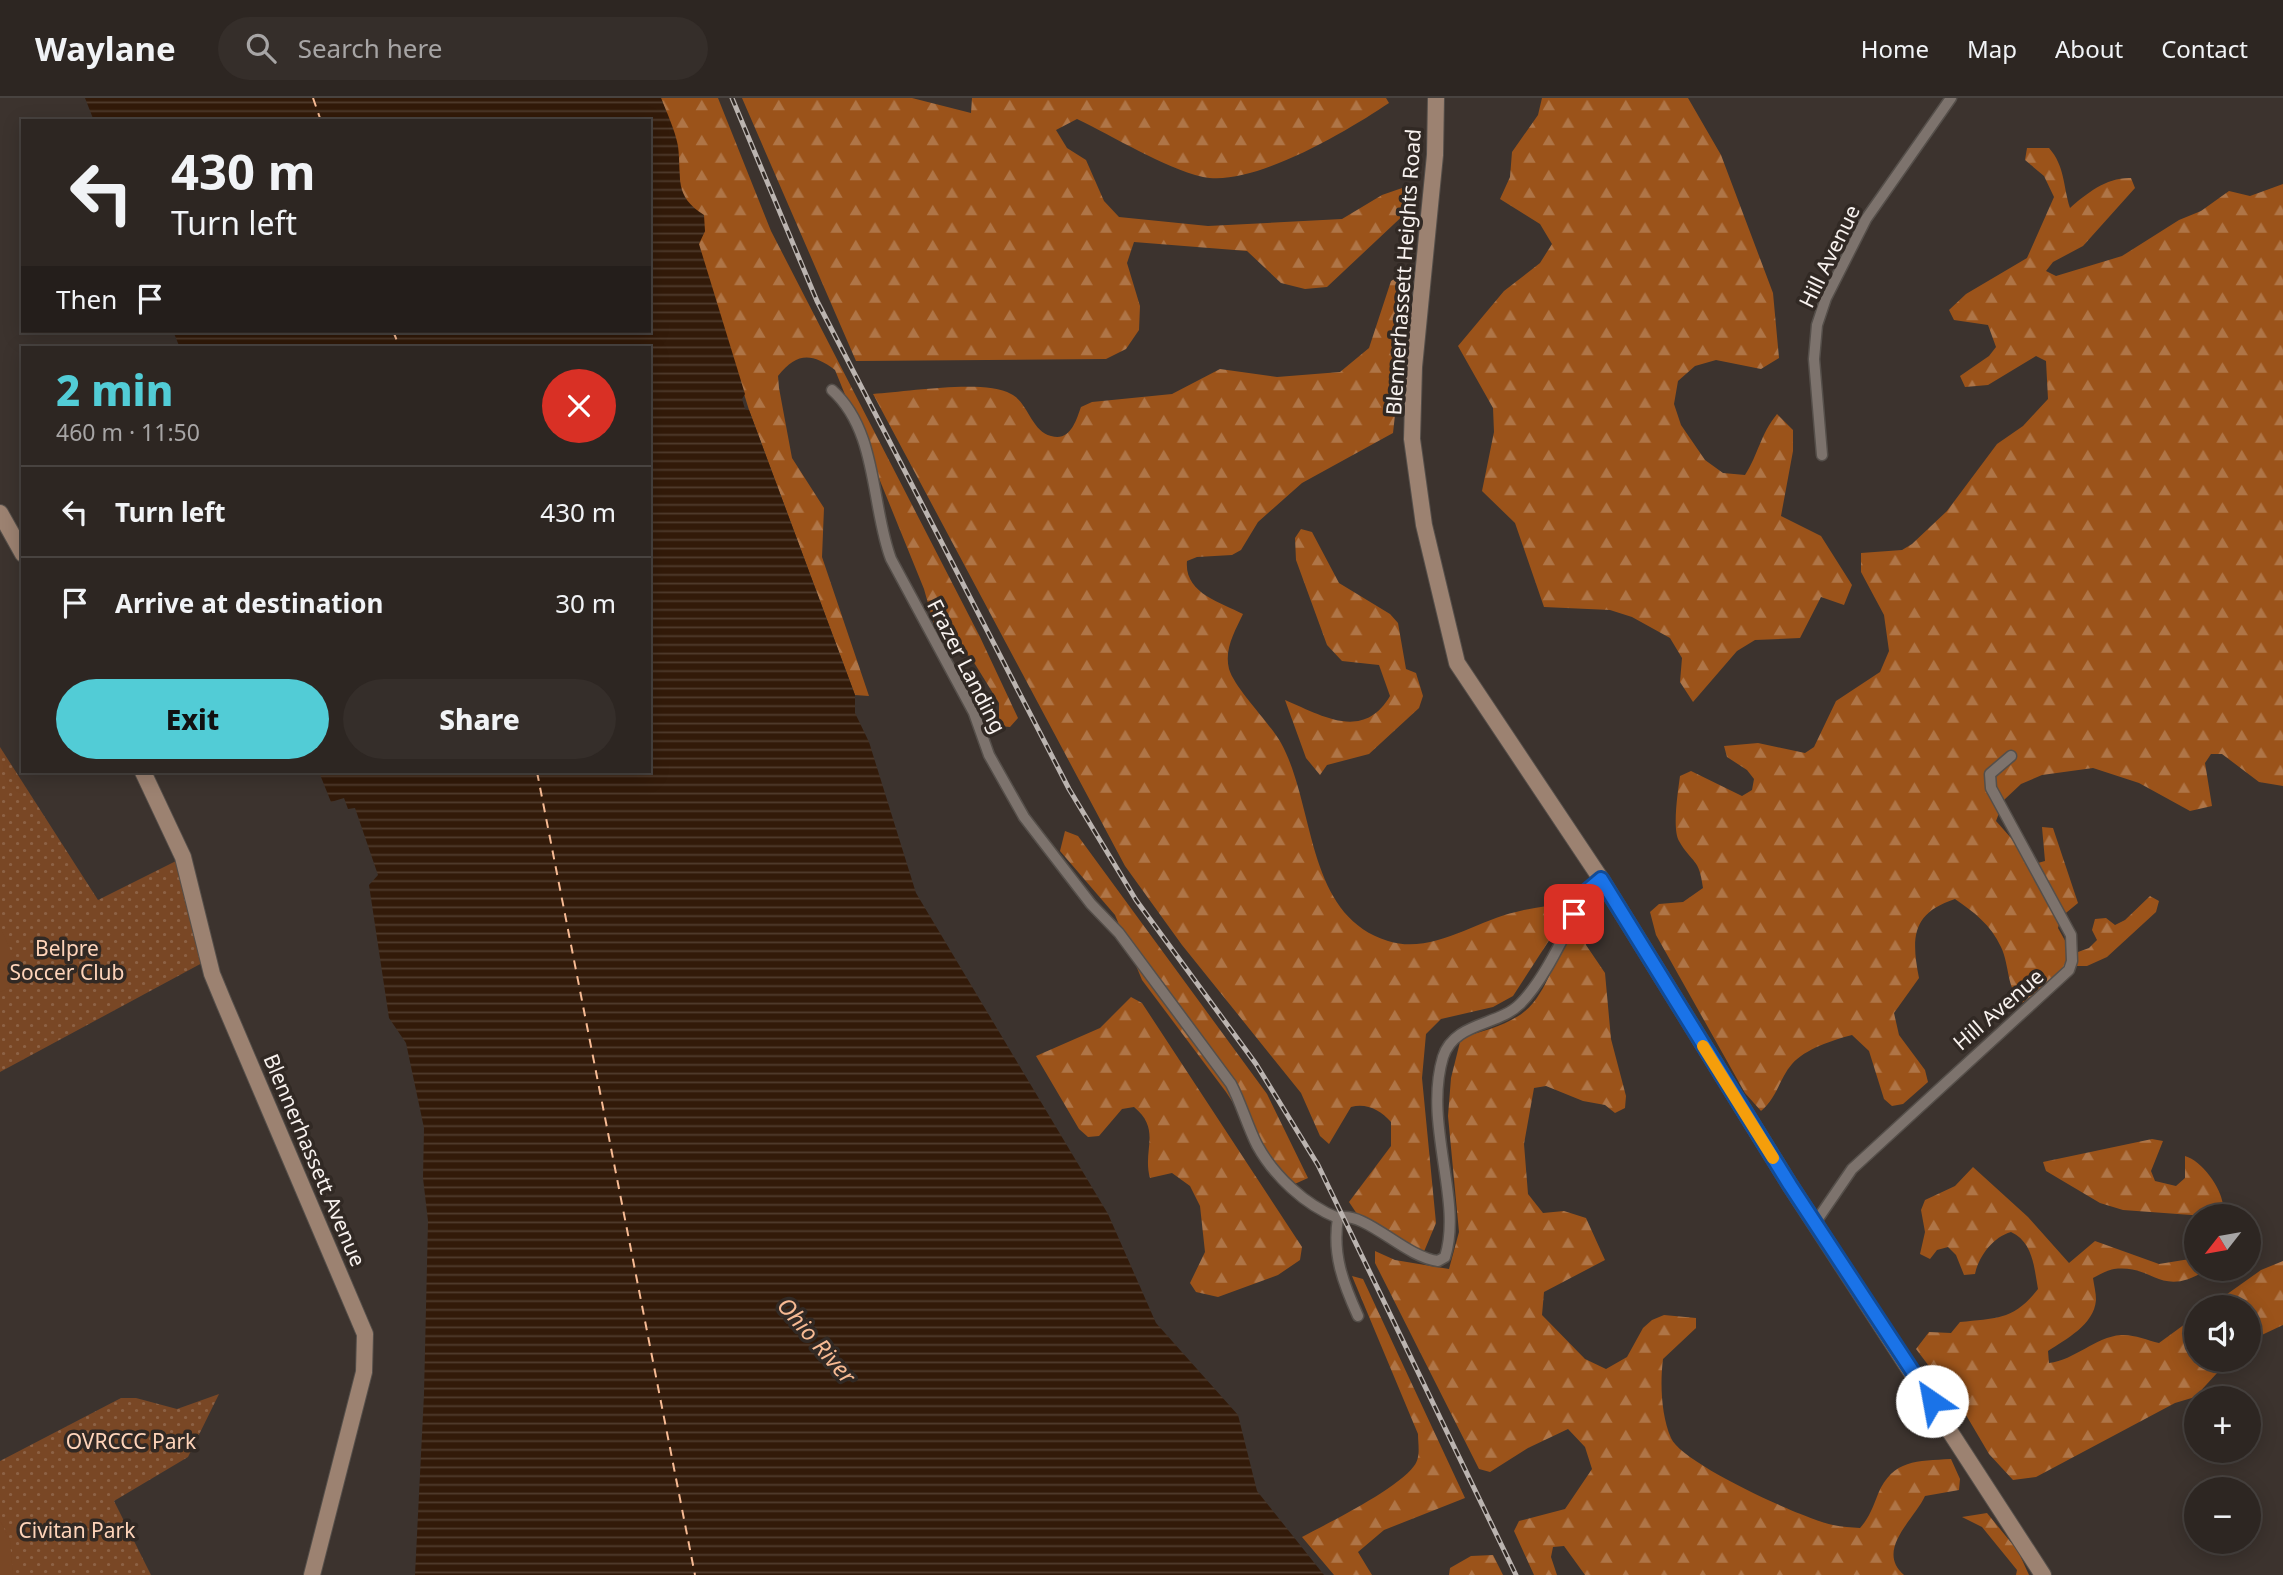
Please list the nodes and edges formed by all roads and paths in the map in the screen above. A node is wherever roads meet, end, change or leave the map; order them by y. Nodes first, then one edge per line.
1 (1436, 98) edge
2 (1951, 98) edge
3 (832, 390) dead end
4 (1822, 455) dead end
5 (1, 515) edge
6 (21, 550) edge
7 (2011, 756) dead end
8 (143, 773) edge
9 (1601, 879) junction
10 (1338, 1218) junction
11 (1815, 1223) junction
12 (1358, 1316) dead end
13 (312, 1575) edge
14 (2043, 1575) edge

1 - 9 street, Blennerhassett Heights Road
2 - 4 street, Hill Avenue
3 - 10 street, Frazer Landing
5 - 6 street
7 - 11 street, Hill Avenue
8 - 13 street, Blennerhassett Avenue
9 - 10 street, Frazer Landing
9 - 11 street, Blennerhassett Heights Road
10 - 12 street
11 - 14 street, Blennerhassett Heights Road

